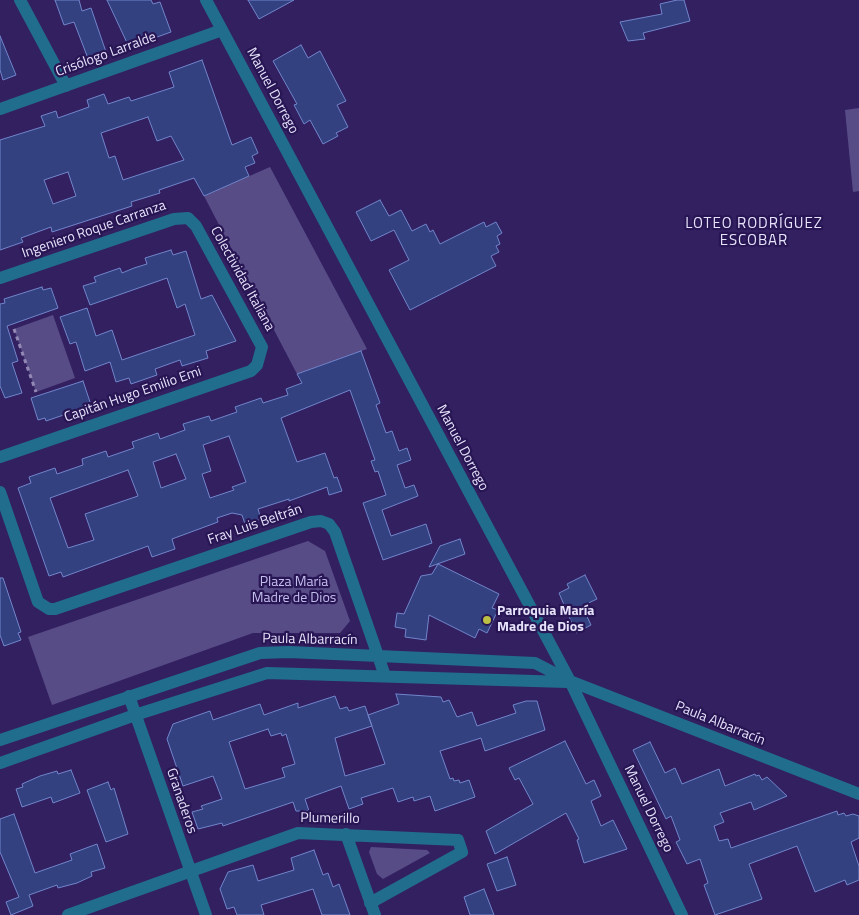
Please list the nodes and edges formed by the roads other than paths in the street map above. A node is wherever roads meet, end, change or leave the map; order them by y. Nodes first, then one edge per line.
1 (20, 0) edge
2 (206, 0) edge
3 (222, 30) junction
4 (66, 86) junction
5 (0, 109) edge
6 (196, 226) joint
7 (0, 278) edge
8 (262, 347) joint
9 (0, 457) edge
10 (0, 492) edge
11 (378, 656) junction
12 (385, 676) junction
13 (570, 681) junction
14 (129, 696) junction
15 (135, 715) junction
16 (0, 740) edge
17 (0, 763) edge
18 (859, 794) edge
19 (346, 834) junction
20 (189, 870) junction
21 (372, 909) edge
22 (68, 915) edge
23 (206, 915) edge
24 (682, 915) edge

1 - 4 street
2 - 3 street, Manuel Dorrego
3 - 4 street, Crisólogo Larralde
3 - 13 street, Manuel Dorrego
4 - 5 street, Crisólogo Larralde
6 - 7 street, Ingeniero Roque Carranza
6 - 8 street, Colectividad Italiana
8 - 9 street, Capitán Hugo Emilio Emi
10 - 11 street, Fray Luis Beltrán
11 - 12 street, Fray Luis Beltrán
11 - 13 street, Paula Albarracín
11 - 14 street, Paula Albarracín
12 - 13 street, Paula Albarracín
12 - 15 street, Paula Albarracín
13 - 18 street, Paula Albarracín
13 - 24 street, Manuel Dorrego
14 - 15 street, Granaderos
14 - 16 street, Paula Albarracín
15 - 17 street, Paula Albarracín
15 - 20 street, Granaderos
19 - 20 street, Plumerillo
19 - 21 street
19 - 21 street, Plumerillo
20 - 22 street, Plumerillo
20 - 23 street, Granaderos

